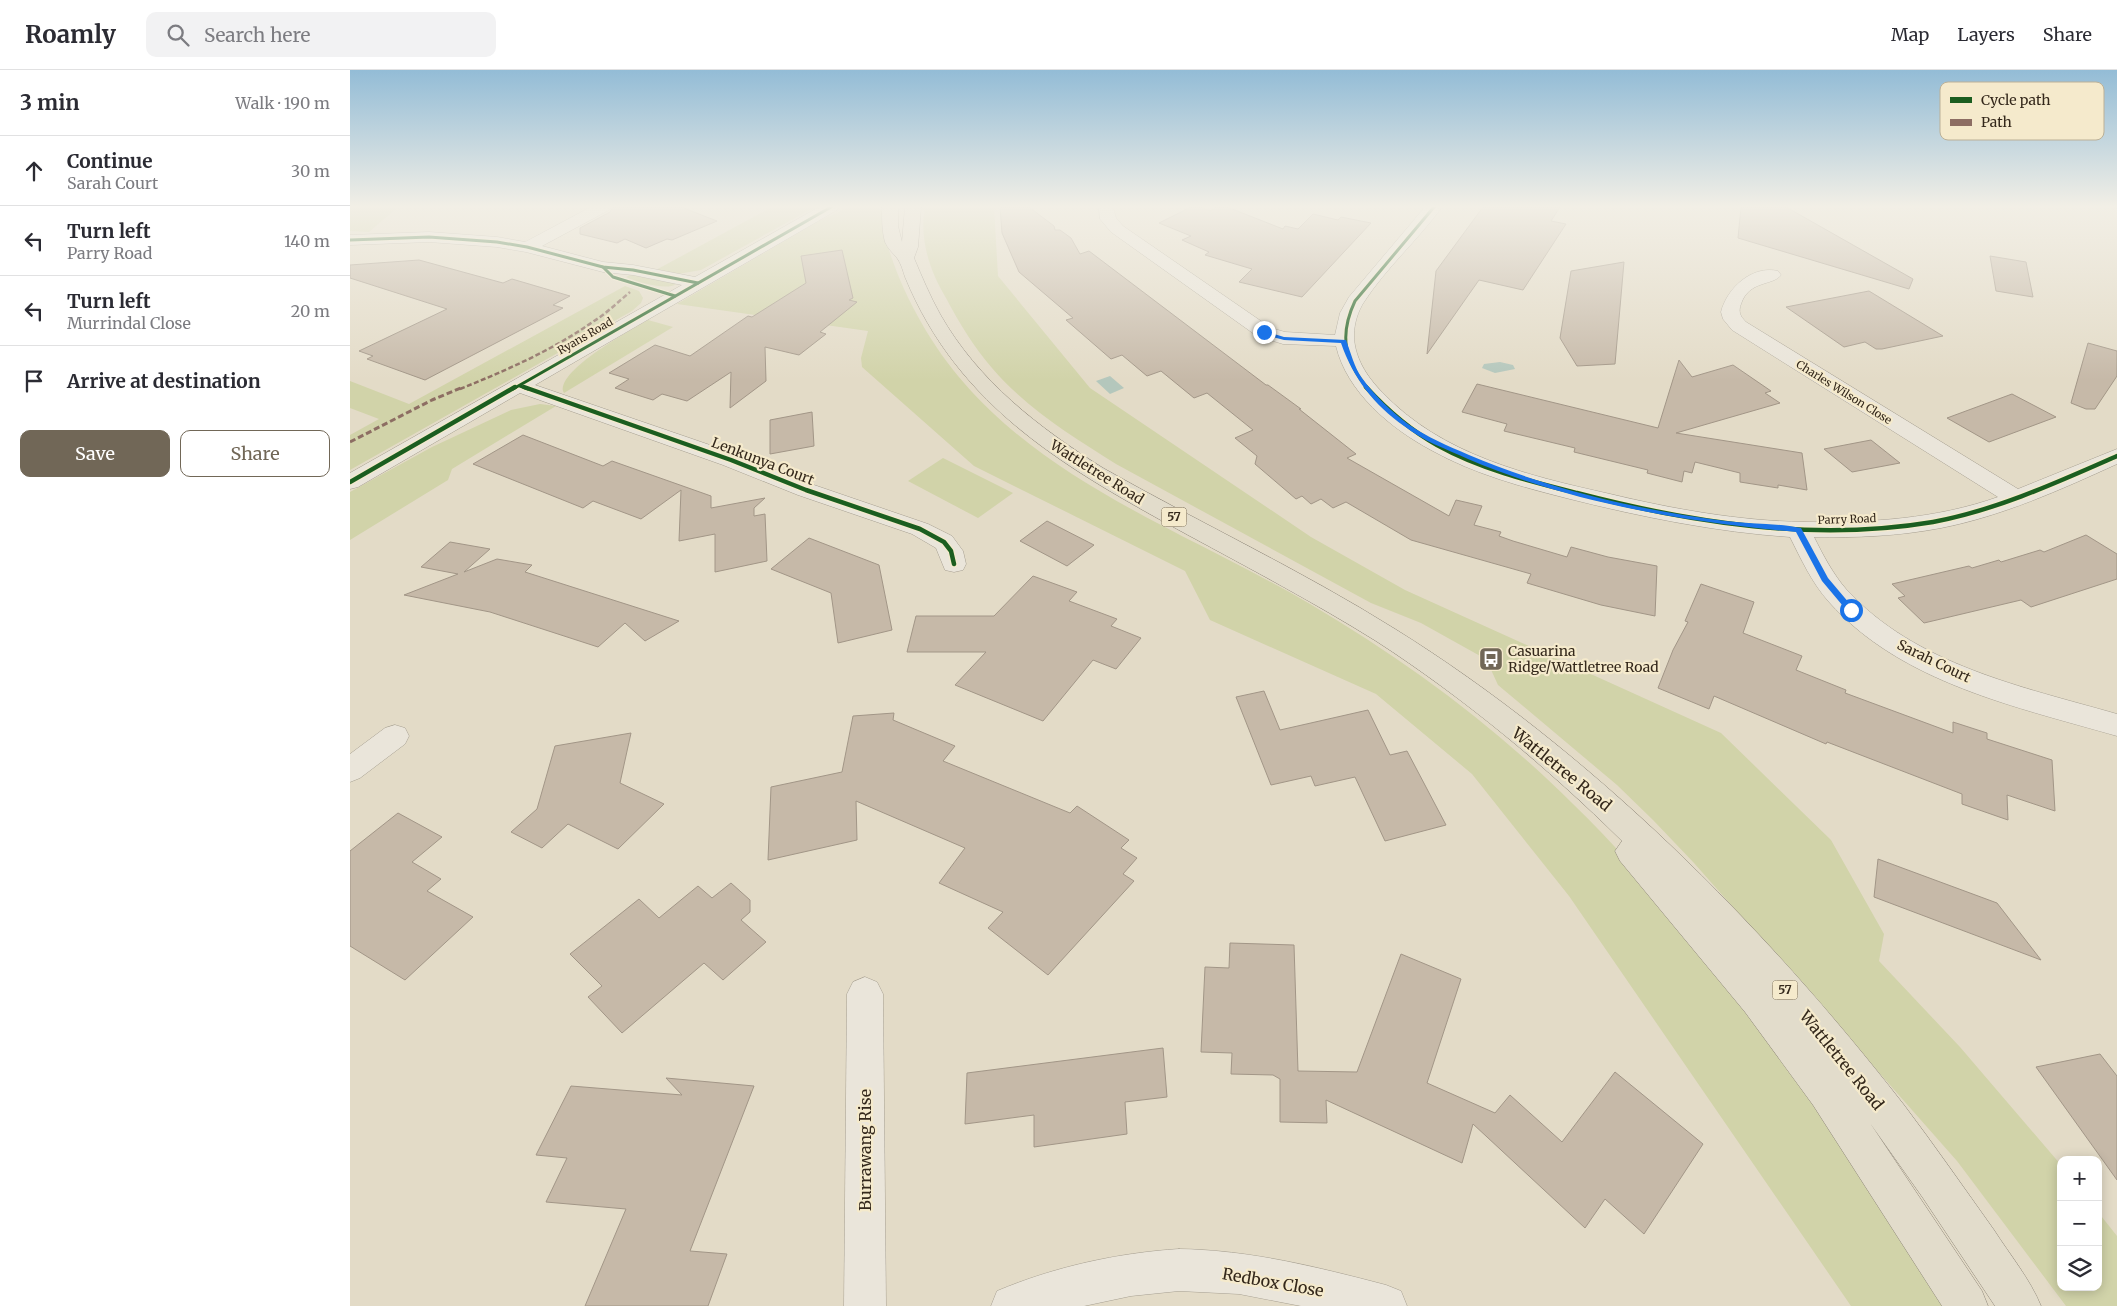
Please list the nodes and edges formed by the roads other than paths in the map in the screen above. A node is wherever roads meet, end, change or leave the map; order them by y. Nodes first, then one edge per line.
1 (594, 265) edge
2 (730, 265) edge
3 (909, 265) edge
4 (1168, 265) edge
5 (1386, 265) edge
6 (603, 267) junction
7 (1772, 276) dead end
8 (698, 283) junction
9 (674, 296) junction
10 (1344, 342) junction
11 (520, 386) junction
12 (2117, 456) edge
13 (350, 482) edge
14 (2016, 498) junction
15 (1798, 530) junction
16 (954, 564) dead end
17 (1500, 718) junction
18 (2117, 725) edge
19 (395, 736) dead end
20 (350, 770) edge
21 (865, 994) dead end
22 (864, 1306) edge
23 (1012, 1306) edge
24 (1386, 1306) edge
25 (1967, 1306) edge
26 (2020, 1306) edge

1 - 6 street
2 - 8 street, Ryans Road
3 - 17 main road, Wattletree Road / 57
4 - 10 street
5 - 10 street, Parry Road
6 - 8 street
6 - 9 street
7 - 14 street, Charles Wilson Close
8 - 9 street, Ryans Road
9 - 11 street, Ryans Road
10 - 15 street, Parry Road
11 - 13 street, Ryans Road
11 - 16 street, Lenkunya Court
12 - 14 street, Parry Road
14 - 15 street, Parry Road
15 - 18 street, Sarah Court
17 - 25 main road, Wattletree Road / 57
17 - 26 main road, Wattletree Road / 57
19 - 20 street
21 - 22 street, Burrawang Rise
23 - 24 street, Redbox Close

